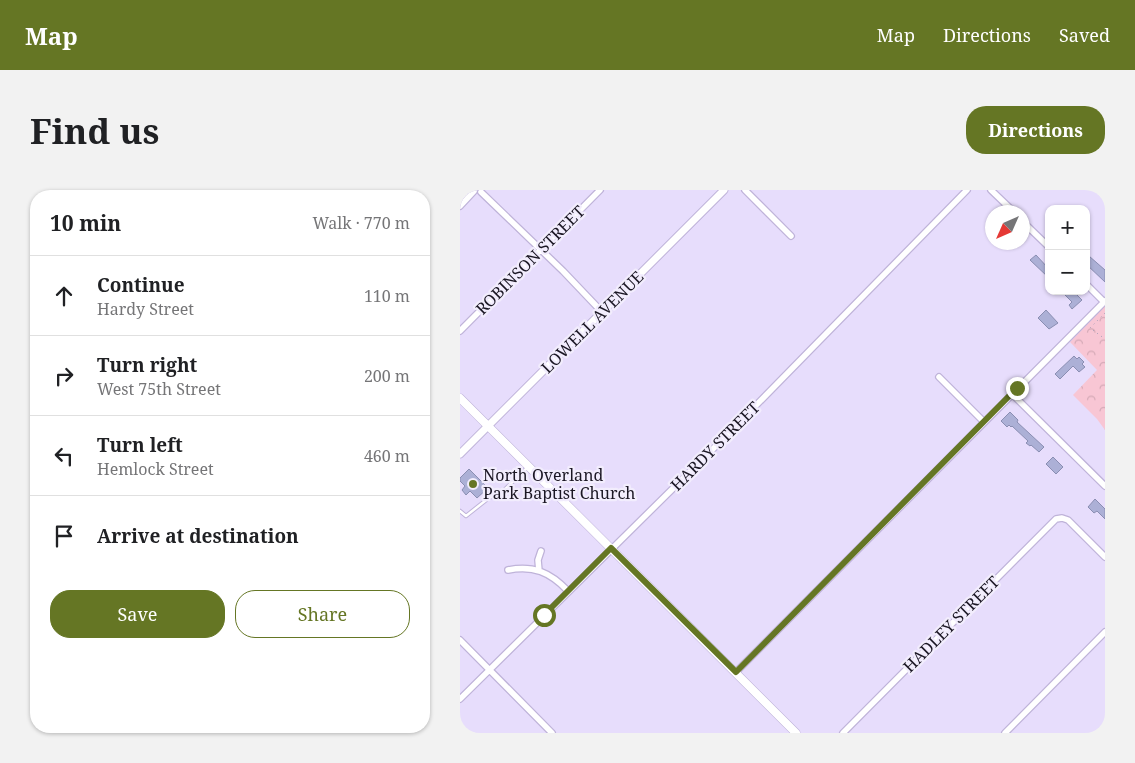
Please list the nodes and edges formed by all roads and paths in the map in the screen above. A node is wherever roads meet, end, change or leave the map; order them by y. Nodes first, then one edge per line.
1 (600, 190) edge
2 (724, 190) edge
3 (745, 190) edge
4 (967, 190) edge
5 (991, 190) edge
6 (474, 191) edge
7 (482, 191) edge
8 (1007, 205) edge
9 (460, 206) edge
10 (1030, 229) edge
11 (791, 236) dead end
12 (1045, 243) edge
13 (541, 250) junction
14 (1090, 288) edge
15 (1104, 302) edge
16 (602, 312) junction
17 (1105, 313) edge
18 (460, 331) edge
19 (1105, 340) edge
20 (938, 377) dead end
21 (1012, 394) junction
22 (460, 398) edge
23 (984, 422) junction
24 (488, 426) junction
25 (460, 454) edge
26 (529, 466) junction
27 (1105, 486) edge
28 (460, 511) edge
29 (611, 548) junction
30 (541, 551) dead end
31 (1105, 556) edge
32 (508, 570) dead end
33 (539, 571) junction
34 (568, 591) junction
35 (1105, 632) edge
36 (460, 640) edge
37 (490, 670) junction
38 (736, 672) junction
39 (460, 699) edge
40 (794, 732) edge
41 (552, 733) edge
42 (843, 733) edge
43 (1004, 733) edge

1 - 13 street, ROBINSON STREET
2 - 16 street, LOWELL AVENUE
3 - 11 street
4 - 29 street, HARDY STREET
5 - 8 street
6 - 7 street
6 - 9 street
7 - 13 street
10 - 12 street
13 - 16 street
13 - 18 street, ROBINSON STREET
14 - 15 street
15 - 21 street
16 - 24 street, LOWELL AVENUE
17 - 19 path
20 - 23 street
21 - 23 street
21 - 27 street
22 - 24 main road
23 - 38 street
24 - 25 street, LOWELL AVENUE
24 - 26 main road
26 - 28 lane
26 - 29 main road
29 - 34 street, HARDY STREET
29 - 38 main road
30 - 33 street
31 - 42 street, HADLEY STREET
32 - 33 street
33 - 34 street
34 - 37 street, HARDY STREET
35 - 43 street
36 - 37 street
37 - 39 street, HARDY STREET
37 - 41 street
38 - 40 main road

